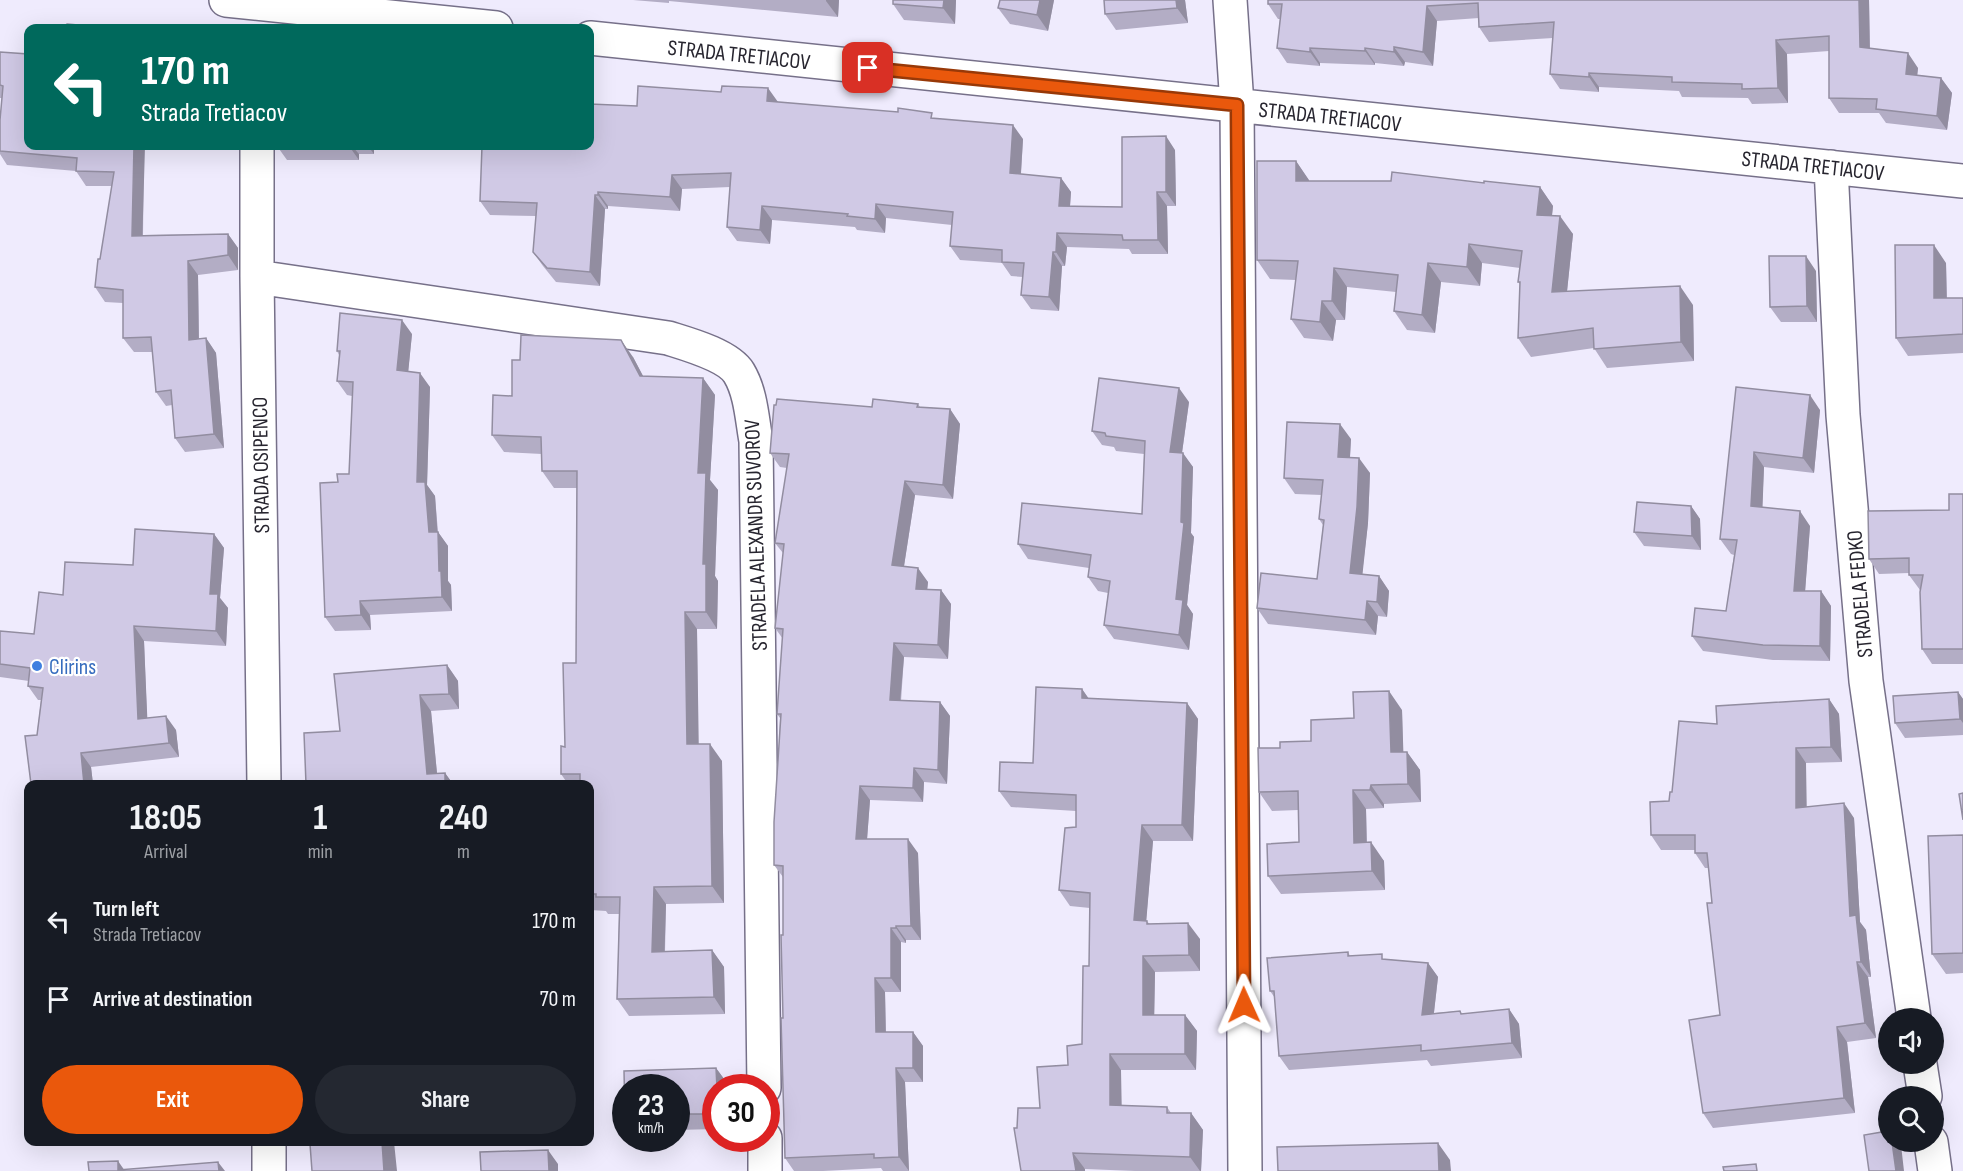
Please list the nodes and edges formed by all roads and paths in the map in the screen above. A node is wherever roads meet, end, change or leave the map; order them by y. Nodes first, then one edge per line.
1 (226, 0) edge
2 (1230, 0) edge
3 (258, 11) edge
4 (440, 24) edge
5 (594, 38) edge
6 (1237, 105) junction
7 (258, 150) edge
8 (1831, 167) junction
9 (1963, 181) edge
10 (257, 278) junction
11 (264, 780) edge
12 (1913, 1008) edge
13 (764, 1074) edge
14 (269, 1146) edge
15 (765, 1152) edge
16 (1932, 1152) edge
17 (269, 1171) edge
18 (765, 1171) edge
19 (1245, 1171) edge
20 (1935, 1171) edge

1 - 3 street
2 - 6 street
3 - 4 street
5 - 6 street, STRADA TRETIACOV
6 - 8 street, STRADA TRETIACOV
6 - 19 street
7 - 10 street, STRADA OSIPENCO
8 - 9 street, STRADA TRETIACOV
8 - 12 street, STRADELA FEDKO
10 - 11 street, STRADA OSIPENCO
10 - 13 street, STRADELA ALEXANDR SUVOROV
14 - 17 street
15 - 18 street
16 - 20 street

